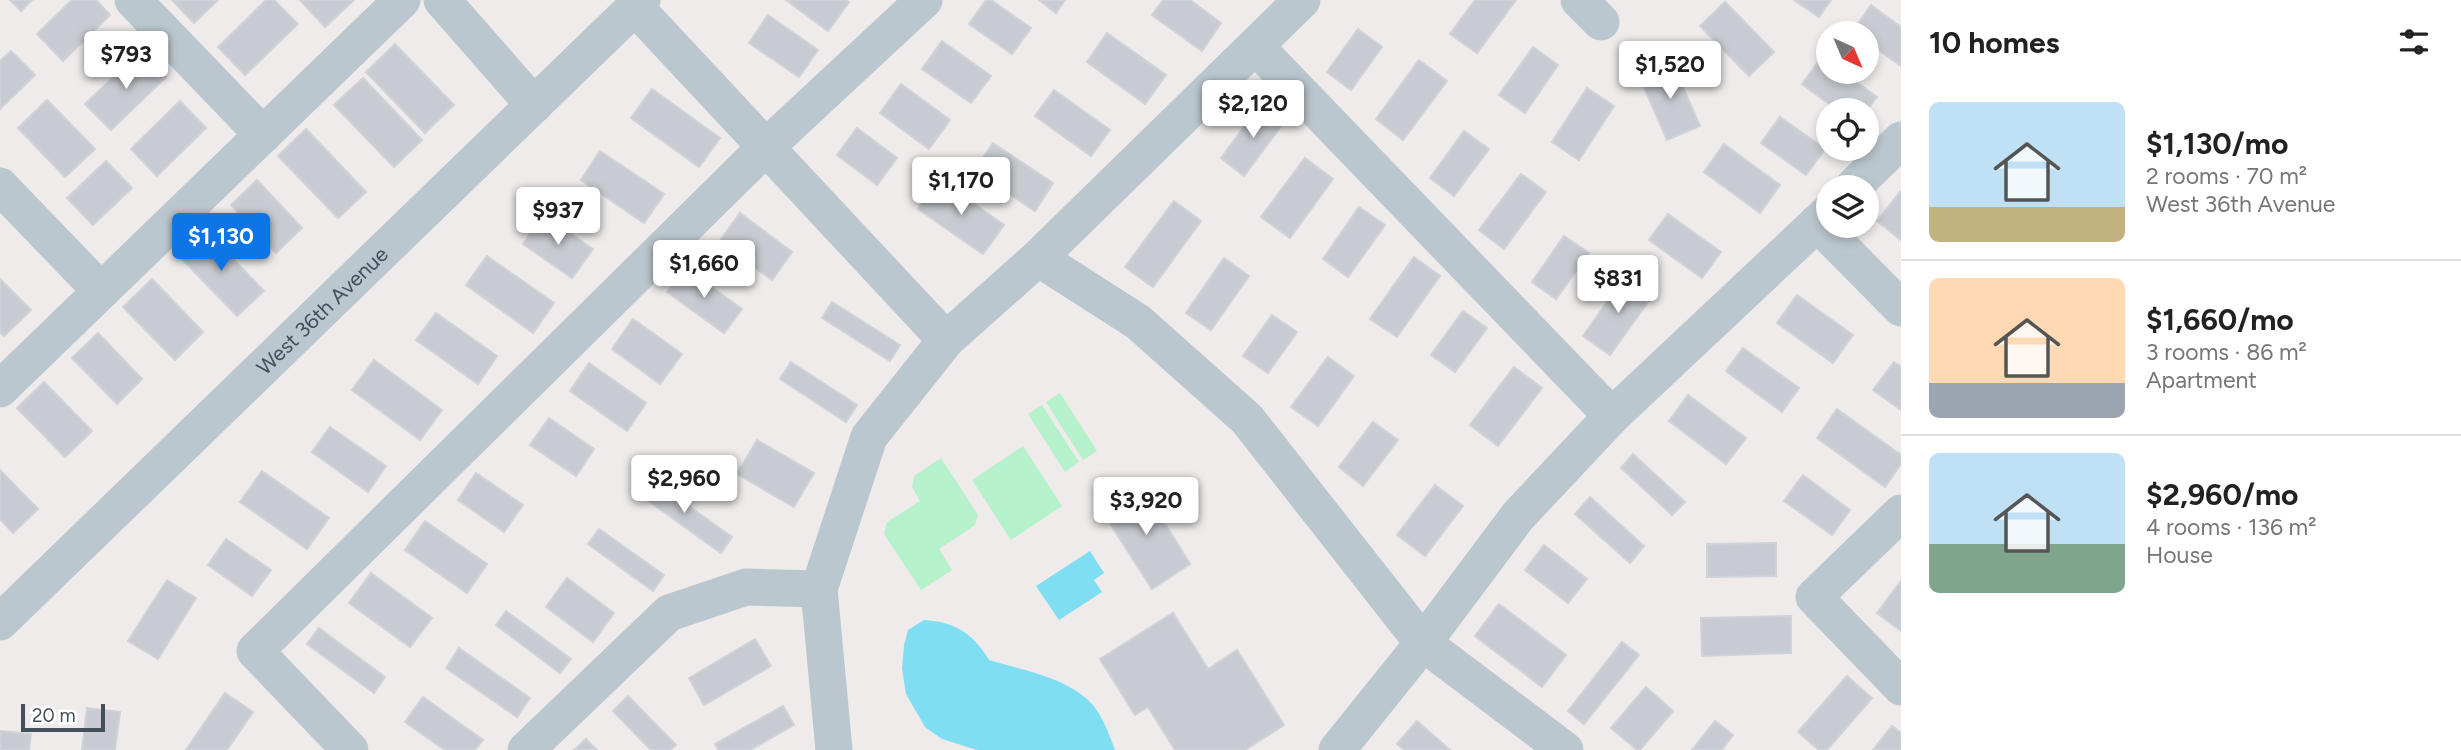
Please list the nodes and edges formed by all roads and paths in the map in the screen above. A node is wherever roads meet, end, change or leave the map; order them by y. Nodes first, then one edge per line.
1 (132, 0) edge
2 (402, 0) edge
3 (442, 0) edge
4 (924, 0) edge
5 (1303, 0) edge
6 (639, 3) edge
7 (1256, 47) junction
8 (534, 105) junction
9 (263, 135) junction
10 (1901, 140) edge
11 (767, 146) junction
12 (1865, 175) edge
13 (0, 186) edge
14 (1816, 225) edge
15 (1841, 238) edge
16 (1038, 258) junction
17 (101, 291) junction
18 (1901, 307) edge
19 (946, 340) junction
20 (0, 389) edge
21 (1612, 416) junction
22 (1901, 513) edge
23 (819, 589) junction
24 (0, 622) edge
25 (1423, 643) junction
26 (1901, 687) edge
27 (350, 750) edge
28 (526, 750) edge
29 (834, 750) edge
30 (1337, 750) edge
31 (1565, 750) edge

1 - 9 street
2 - 9 street
3 - 8 street
4 - 11 street
5 - 7 street
6 - 8 street, West 36th Avenue
6 - 11 street
7 - 16 street
7 - 21 street
8 - 24 street, West 36th Avenue
9 - 17 street
10 - 12 street
11 - 19 street
11 - 27 street
13 - 17 street
14 - 21 street
15 - 18 street
16 - 19 street
16 - 25 street
17 - 20 street
19 - 23 street
21 - 25 street
22 - 26 street
23 - 28 street
23 - 29 street
25 - 30 street
25 - 31 street

